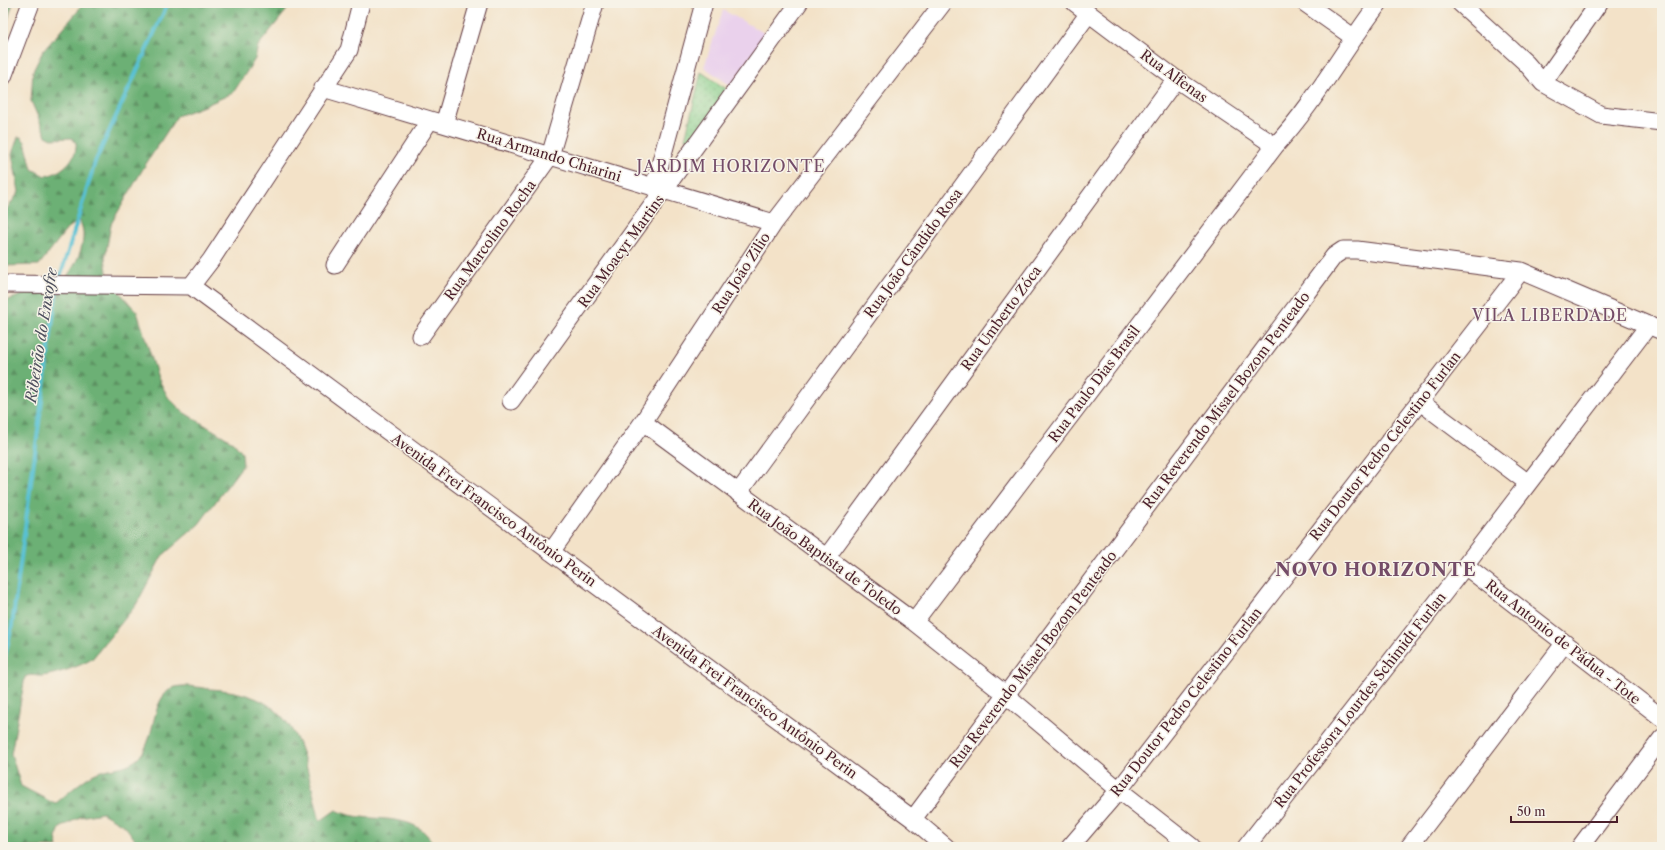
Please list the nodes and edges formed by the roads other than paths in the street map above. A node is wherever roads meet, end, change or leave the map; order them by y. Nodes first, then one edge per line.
1 (31, 3) edge
2 (361, 3) edge
3 (479, 3) edge
4 (595, 3) edge
5 (704, 3) edge
6 (799, 3) edge
7 (943, 3) edge
8 (1075, 3) edge
9 (1305, 3) edge
10 (1379, 3) edge
11 (1460, 3) edge
12 (1599, 3) edge
13 (1089, 13) junction
14 (1353, 36) junction
15 (3, 77) edge
16 (1176, 78) junction
17 (1543, 83) junction
18 (323, 88) junction
19 (437, 122) junction
20 (1662, 122) edge
21 (1275, 146) junction
22 (550, 156) junction
23 (660, 188) junction
24 (774, 222) junction
25 (335, 265) dead end
26 (1521, 271) junction
27 (3, 284) edge
28 (191, 286) junction
29 (1655, 328) edge
30 (421, 336) dead end
31 (1419, 401) junction
32 (511, 402) dead end
33 (642, 422) junction
34 (1528, 484) junction
35 (738, 493) junction
36 (551, 552) junction
37 (826, 558) junction
38 (1465, 566) junction
39 (914, 622) junction
40 (1564, 644) junction
41 (1006, 695) junction
42 (1662, 718) edge
43 (1662, 738) edge
44 (1119, 790) junction
45 (914, 819) junction
46 (946, 847) edge
47 (1070, 847) edge
48 (1192, 847) edge
49 (1246, 847) edge
50 (1409, 847) edge
51 (1580, 847) edge

1 - 15 street
2 - 18 street
3 - 19 street
4 - 22 street, Rua Marcolino Rocha
5 - 23 street
6 - 23 street, Rua Moacyr Martins
7 - 24 street, Rua João Zilio
8 - 13 street, Rua Alfenas
9 - 14 street
10 - 14 street, Rua Paulo Dias Brasil
11 - 17 street
12 - 17 street
13 - 16 street, Rua Alfenas
13 - 35 street, Rua João Cândido Rosa
14 - 21 street, Rua Paulo Dias Brasil
16 - 21 street, Rua Alfenas
16 - 37 street, Rua Umberto Zóca
17 - 20 street
18 - 19 street, Rua Armando Chiarini
18 - 28 street
19 - 22 street, Rua Armando Chiarini
19 - 25 street
21 - 39 street, Rua Paulo Dias Brasil
22 - 23 street, Rua Armando Chiarini
22 - 30 street, Rua Marcolino Rocha
23 - 24 street, Rua Armando Chiarini
23 - 32 street, Rua Moacyr Martins
24 - 33 street, Rua João Zilio
26 - 29 street, Rua Reverendo Misael Bozom Penteado
26 - 31 street, Rua Doutor Pedro Celestino Furlan
26 - 41 street, Rua Reverendo Misael Bozom Penteado
27 - 28 street
28 - 36 street, Avenida Frei Francisco Antônio Perin
29 - 34 street, Rua Professora Lourdes Schimidt Furlan
31 - 34 street
31 - 44 street, Rua Doutor Pedro Celestino Furlan
33 - 35 street, Rua João Baptista de Toledo
33 - 36 street, Rua João Zilio
34 - 38 street, Rua Professora Lourdes Schimidt Furlan
35 - 37 street, Rua João Baptista de Toledo
36 - 45 street, Avenida Frei Francisco Antônio Perin
37 - 39 street, Rua João Baptista de Toledo
38 - 40 street, Rua Antonio de Pádua - Tote
38 - 49 street, Rua Professora Lourdes Schimidt Furlan
39 - 41 street, Rua João Baptista de Toledo
40 - 42 street, Rua Antonio de Pádua - Tote
40 - 50 street
41 - 44 street, Rua João Baptista de Toledo
41 - 45 street, Rua Reverendo Misael Bozom Penteado
43 - 51 street
44 - 47 street, Rua Doutor Pedro Celestino Furlan
44 - 48 street, Rua João Baptista de Toledo
45 - 46 street, Avenida Frei Francisco Antônio Perin

